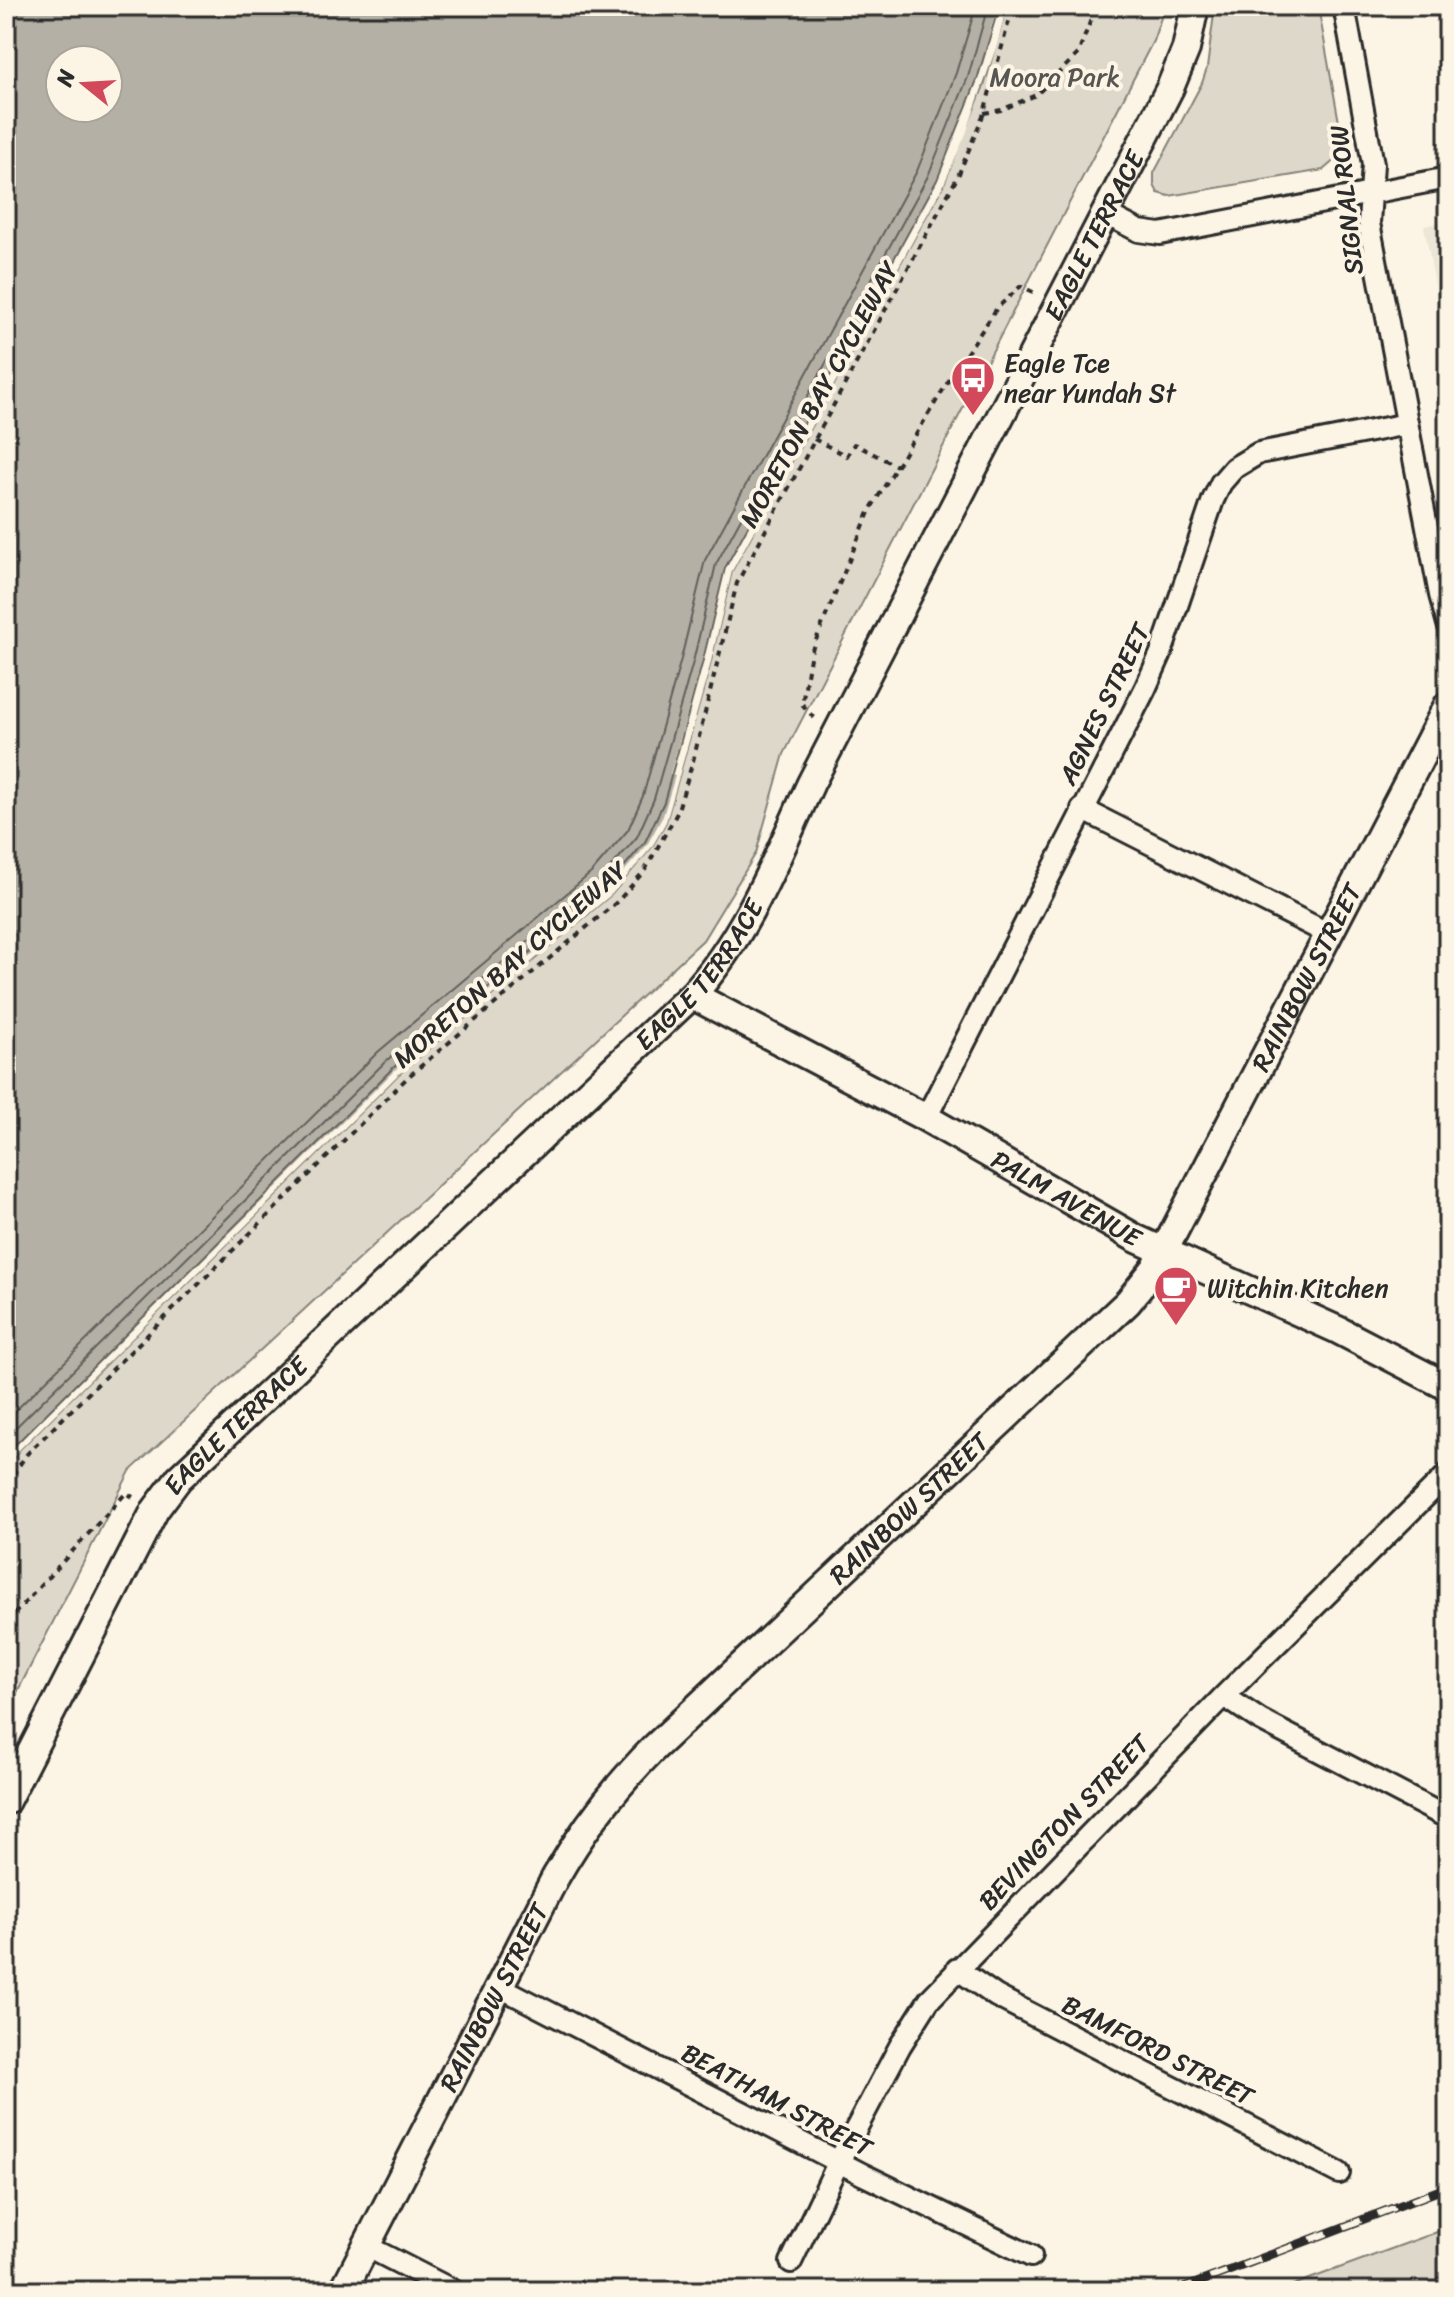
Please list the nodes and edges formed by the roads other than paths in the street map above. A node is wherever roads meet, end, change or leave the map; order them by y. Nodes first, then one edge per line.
1 (1195, 6) edge
2 (1344, 6) edge
3 (1448, 178) edge
4 (1371, 191) junction
5 (1106, 214) junction
6 (1407, 424) junction
7 (1448, 624) edge
8 (1448, 705) edge
9 (1082, 809) junction
10 (1329, 934) junction
11 (692, 995) junction
12 (926, 1118) junction
13 (1164, 1252) junction
14 (1448, 1387) edge
15 (1448, 1474) edge
16 (1224, 1696) junction
17 (6, 1801) edge
18 (1448, 1818) edge
19 (957, 1969) junction
20 (500, 1987) junction
21 (839, 2161) junction
22 (1339, 2173) dead end
23 (366, 2246) junction
24 (1031, 2256) dead end
25 (791, 2262) dead end
26 (343, 2291) edge
27 (454, 2291) edge

1 - 5 street, EAGLE TERRACE
2 - 4 street, SIGNAL ROW
3 - 4 street
4 - 5 street
4 - 6 street, SIGNAL ROW
5 - 11 street, EAGLE TERRACE
6 - 7 street, SIGNAL ROW
6 - 9 street, AGNES STREET
8 - 10 street, RAINBOW STREET
9 - 10 street
9 - 12 street, AGNES STREET
10 - 13 street, RAINBOW STREET
11 - 12 street, PALM AVENUE
11 - 17 street, EAGLE TERRACE
12 - 13 street, PALM AVENUE
13 - 14 street, PALM AVENUE
13 - 20 street, RAINBOW STREET
15 - 16 street, BEVINGTON STREET
16 - 18 street
16 - 19 street, BEVINGTON STREET
19 - 21 street, BEVINGTON STREET
19 - 22 street, BAMFORD STREET
20 - 21 street, BEATHAM STREET
20 - 23 street, RAINBOW STREET
21 - 24 street, BEATHAM STREET
21 - 25 street, BEVINGTON STREET
23 - 26 street, RAINBOW STREET
23 - 27 street

